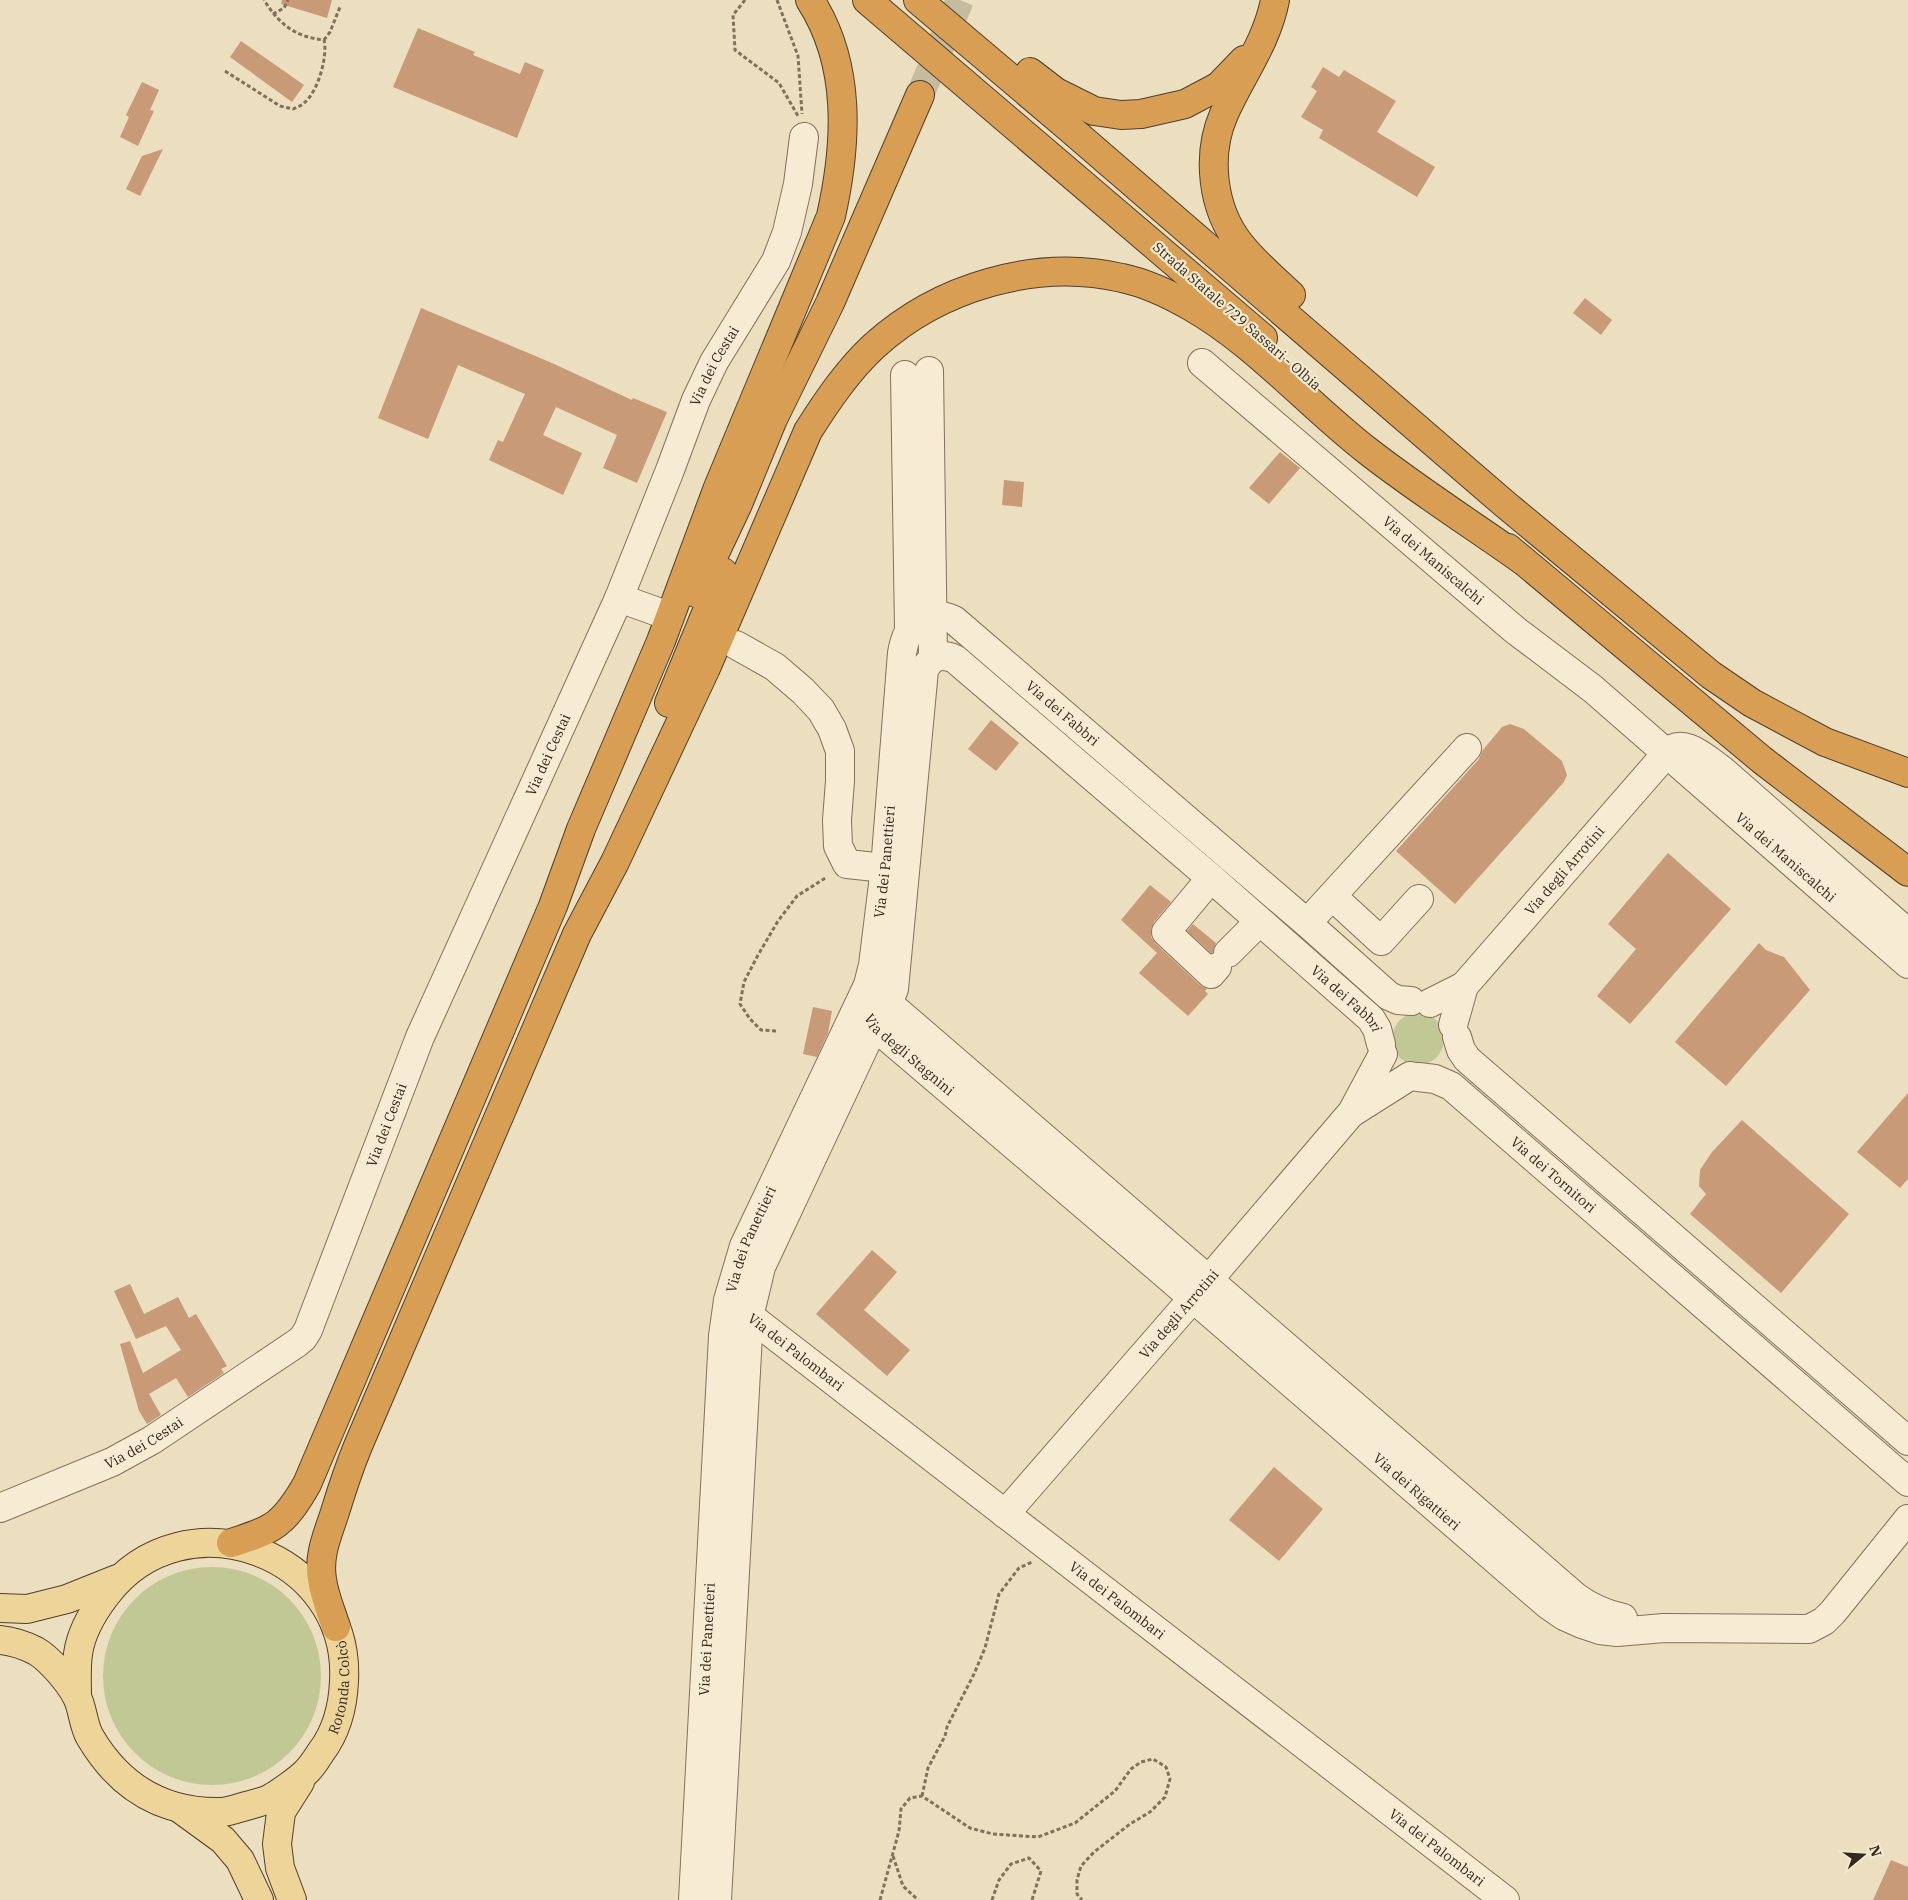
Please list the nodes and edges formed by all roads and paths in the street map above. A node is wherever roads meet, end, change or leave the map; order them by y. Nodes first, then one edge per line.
1 (264, 0) edge
2 (288, 0) edge
3 (745, 0) edge
4 (778, 0) edge
5 (810, 0) edge
6 (867, 0) edge
7 (918, 0) edge
8 (946, 0) edge
9 (1275, 0) edge
10 (340, 7) dead end
11 (273, 14) junction
12 (324, 40) junction
13 (1262, 41) junction
14 (225, 71) dead end
15 (920, 95) tunnel mouth
16 (804, 131) junction
17 (830, 303) junction
18 (1202, 363) dead end
19 (1443, 450) junction
20 (1522, 560) junction
21 (619, 598) junction
22 (658, 612) dead end
23 (932, 616) junction
24 (909, 629) junction
25 (736, 645) dead end
26 (933, 658) junction
27 (1466, 748) dead end
28 (1666, 754) junction
29 (1856, 754) junction
30 (1908, 767) edge
31 (1908, 773) edge
32 (1817, 801) junction
33 (1187, 819) junction
34 (1168, 841) junction
35 (1908, 856) edge
36 (847, 864) junction
37 (885, 868) junction
38 (1908, 872) edge
39 (1211, 878) junction
40 (1332, 896) junction
41 (1420, 899) dead end
42 (553, 906) junction
43 (1259, 922) junction
44 (1307, 923) junction
45 (1908, 933) edge
46 (577, 934) junction
47 (1907, 961) edge
48 (1464, 986) junction
49 (861, 1001) junction
50 (1420, 1002) junction
51 (888, 1003) junction
52 (874, 1026) junction
53 (776, 1031) dead end
54 (1455, 1031) junction
55 (1382, 1049) junction
56 (1414, 1076) junction
57 (1352, 1112) junction
58 (1704, 1264) junction
59 (1683, 1287) junction
60 (1201, 1290) junction
61 (728, 1300) junction
62 (749, 1317) junction
63 (1908, 1441) edge
64 (1908, 1482) edge
65 (0, 1508) edge
66 (1005, 1514) junction
67 (1908, 1519) edge
68 (231, 1543) junction
69 (1052, 1551) junction
70 (118, 1579) junction
71 (0, 1608) edge
72 (336, 1627) junction
73 (0, 1640) edge
74 (77, 1697) junction
75 (306, 1772) junction
76 (922, 1796) junction
77 (179, 1808) junction
78 (893, 1856) junction
79 (259, 1900) edge
80 (292, 1900) edge
81 (693, 1900) edge
82 (717, 1900) edge
83 (880, 1900) edge
84 (918, 1900) edge
85 (992, 1900) edge
86 (1032, 1900) edge
87 (1082, 1900) edge
88 (1505, 1900) edge

1 - 11 path
2 - 11 path
3 - 16 path
4 - 16 path
5 - 42 highway
6 - 20 highway, Strada Statale 729 Sassari - Olbia
7 - 19 highway
8 - 13 highway
9 - 13 highway
10 - 12 path
11 - 12 path
12 - 14 path
13 - 19 highway
15 - 17 highway
16 - 21 street, Via dei Cestai
17 - 42 highway
17 - 46 highway
18 - 28 street, Via dei Maniscalchi
19 - 29 highway
20 - 32 highway, Strada Statale 729 Sassari - Olbia
20 - 46 highway
21 - 22 street
21 - 65 street, Via dei Cestai
23 - 24 street
23 - 24 street, Via dei Panettieri
23 - 26 street
23 - 33 street, Via dei Fabbri
24 - 37 street, Via dei Panettieri
25 - 36 street
26 - 34 street, Via dei Fabbri
26 - 51 street, Via dei Panettieri
27 - 40 street
28 - 45 street, Via dei Maniscalchi
28 - 47 street, Via dei Maniscalchi
28 - 48 street, Via degli Arrotini
29 - 30 highway
29 - 31 highway
32 - 35 highway
32 - 38 highway
33 - 34 street
33 - 44 street, Via dei Fabbri
34 - 39 street, Via dei Fabbri
36 - 37 street
36 - 53 path
37 - 49 street, Via dei Panettieri
39 - 43 street, Via dei Fabbri
39 - 43 street
40 - 41 street
40 - 44 street
42 - 68 highway
43 - 55 street, Via dei Fabbri
44 - 50 street, Via dei Fabbri
46 - 72 highway
48 - 50 street
48 - 54 street
49 - 51 street, Via degli Stagnini
49 - 52 street, Via degli Stagnini
49 - 61 street, Via dei Panettieri
50 - 54 street
50 - 55 street
51 - 52 street, Via dei Panettieri
51 - 60 street, Via degli Stagnini
52 - 60 street, Via degli Stagnini
52 - 62 street, Via dei Panettieri
54 - 56 street
54 - 58 street
55 - 56 street
55 - 57 street
56 - 57 street
56 - 59 street, Via dei Tornitori
57 - 60 street, Via degli Arrotini
58 - 59 street
58 - 63 street
59 - 64 street, Via dei Tornitori
60 - 66 street, Via degli Arrotini
60 - 67 street, Via dei Rigattieri
61 - 62 street, Via dei Palombari
61 - 81 street, Via dei Panettieri
62 - 66 street, Via dei Palombari
62 - 82 street, Via dei Panettieri
66 - 69 street, Via dei Palombari
68 - 70 main road, Rotonda Colcò
68 - 72 main road, Rotonda Colcò
69 - 76 path
69 - 88 street, Via dei Palombari
70 - 71 main road
70 - 74 main road, Rotonda Colcò
72 - 75 main road, Rotonda Colcò
73 - 74 main road
74 - 77 main road, Rotonda Colcò
75 - 77 main road, Rotonda Colcò
75 - 80 main road
76 - 78 path
76 - 87 path
77 - 79 main road
78 - 83 path
78 - 84 path
85 - 86 path

